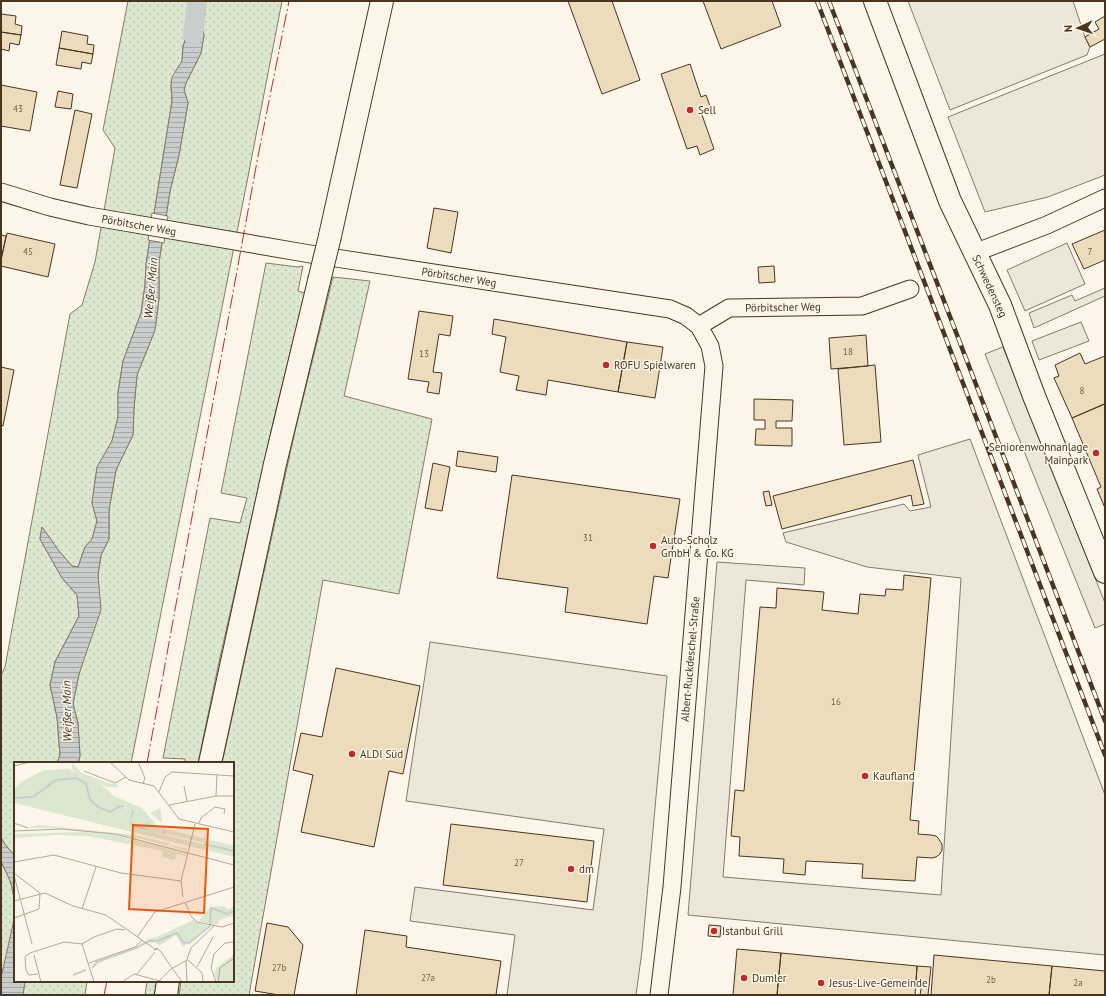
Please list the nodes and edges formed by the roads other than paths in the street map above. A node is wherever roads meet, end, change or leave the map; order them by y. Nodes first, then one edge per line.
1 (382, 1) edge
2 (875, 1) edge
3 (1, 192) edge
4 (1105, 198) edge
5 (974, 252) junction
6 (910, 289) dead end
7 (699, 326) junction
8 (1105, 572) edge
9 (210, 762) edge
10 (168, 982) edge
11 (166, 995) edge
12 (659, 995) edge

1 - 9 main road, bridge
2 - 5 main road, Schwedensteg
3 - 7 street, Pörbitscher Weg
4 - 5 street
5 - 8 main road, Schwedensteg
6 - 7 street, Pörbitscher Weg
7 - 12 street, Albert-Ruckdeschel-Straße
10 - 11 main road

